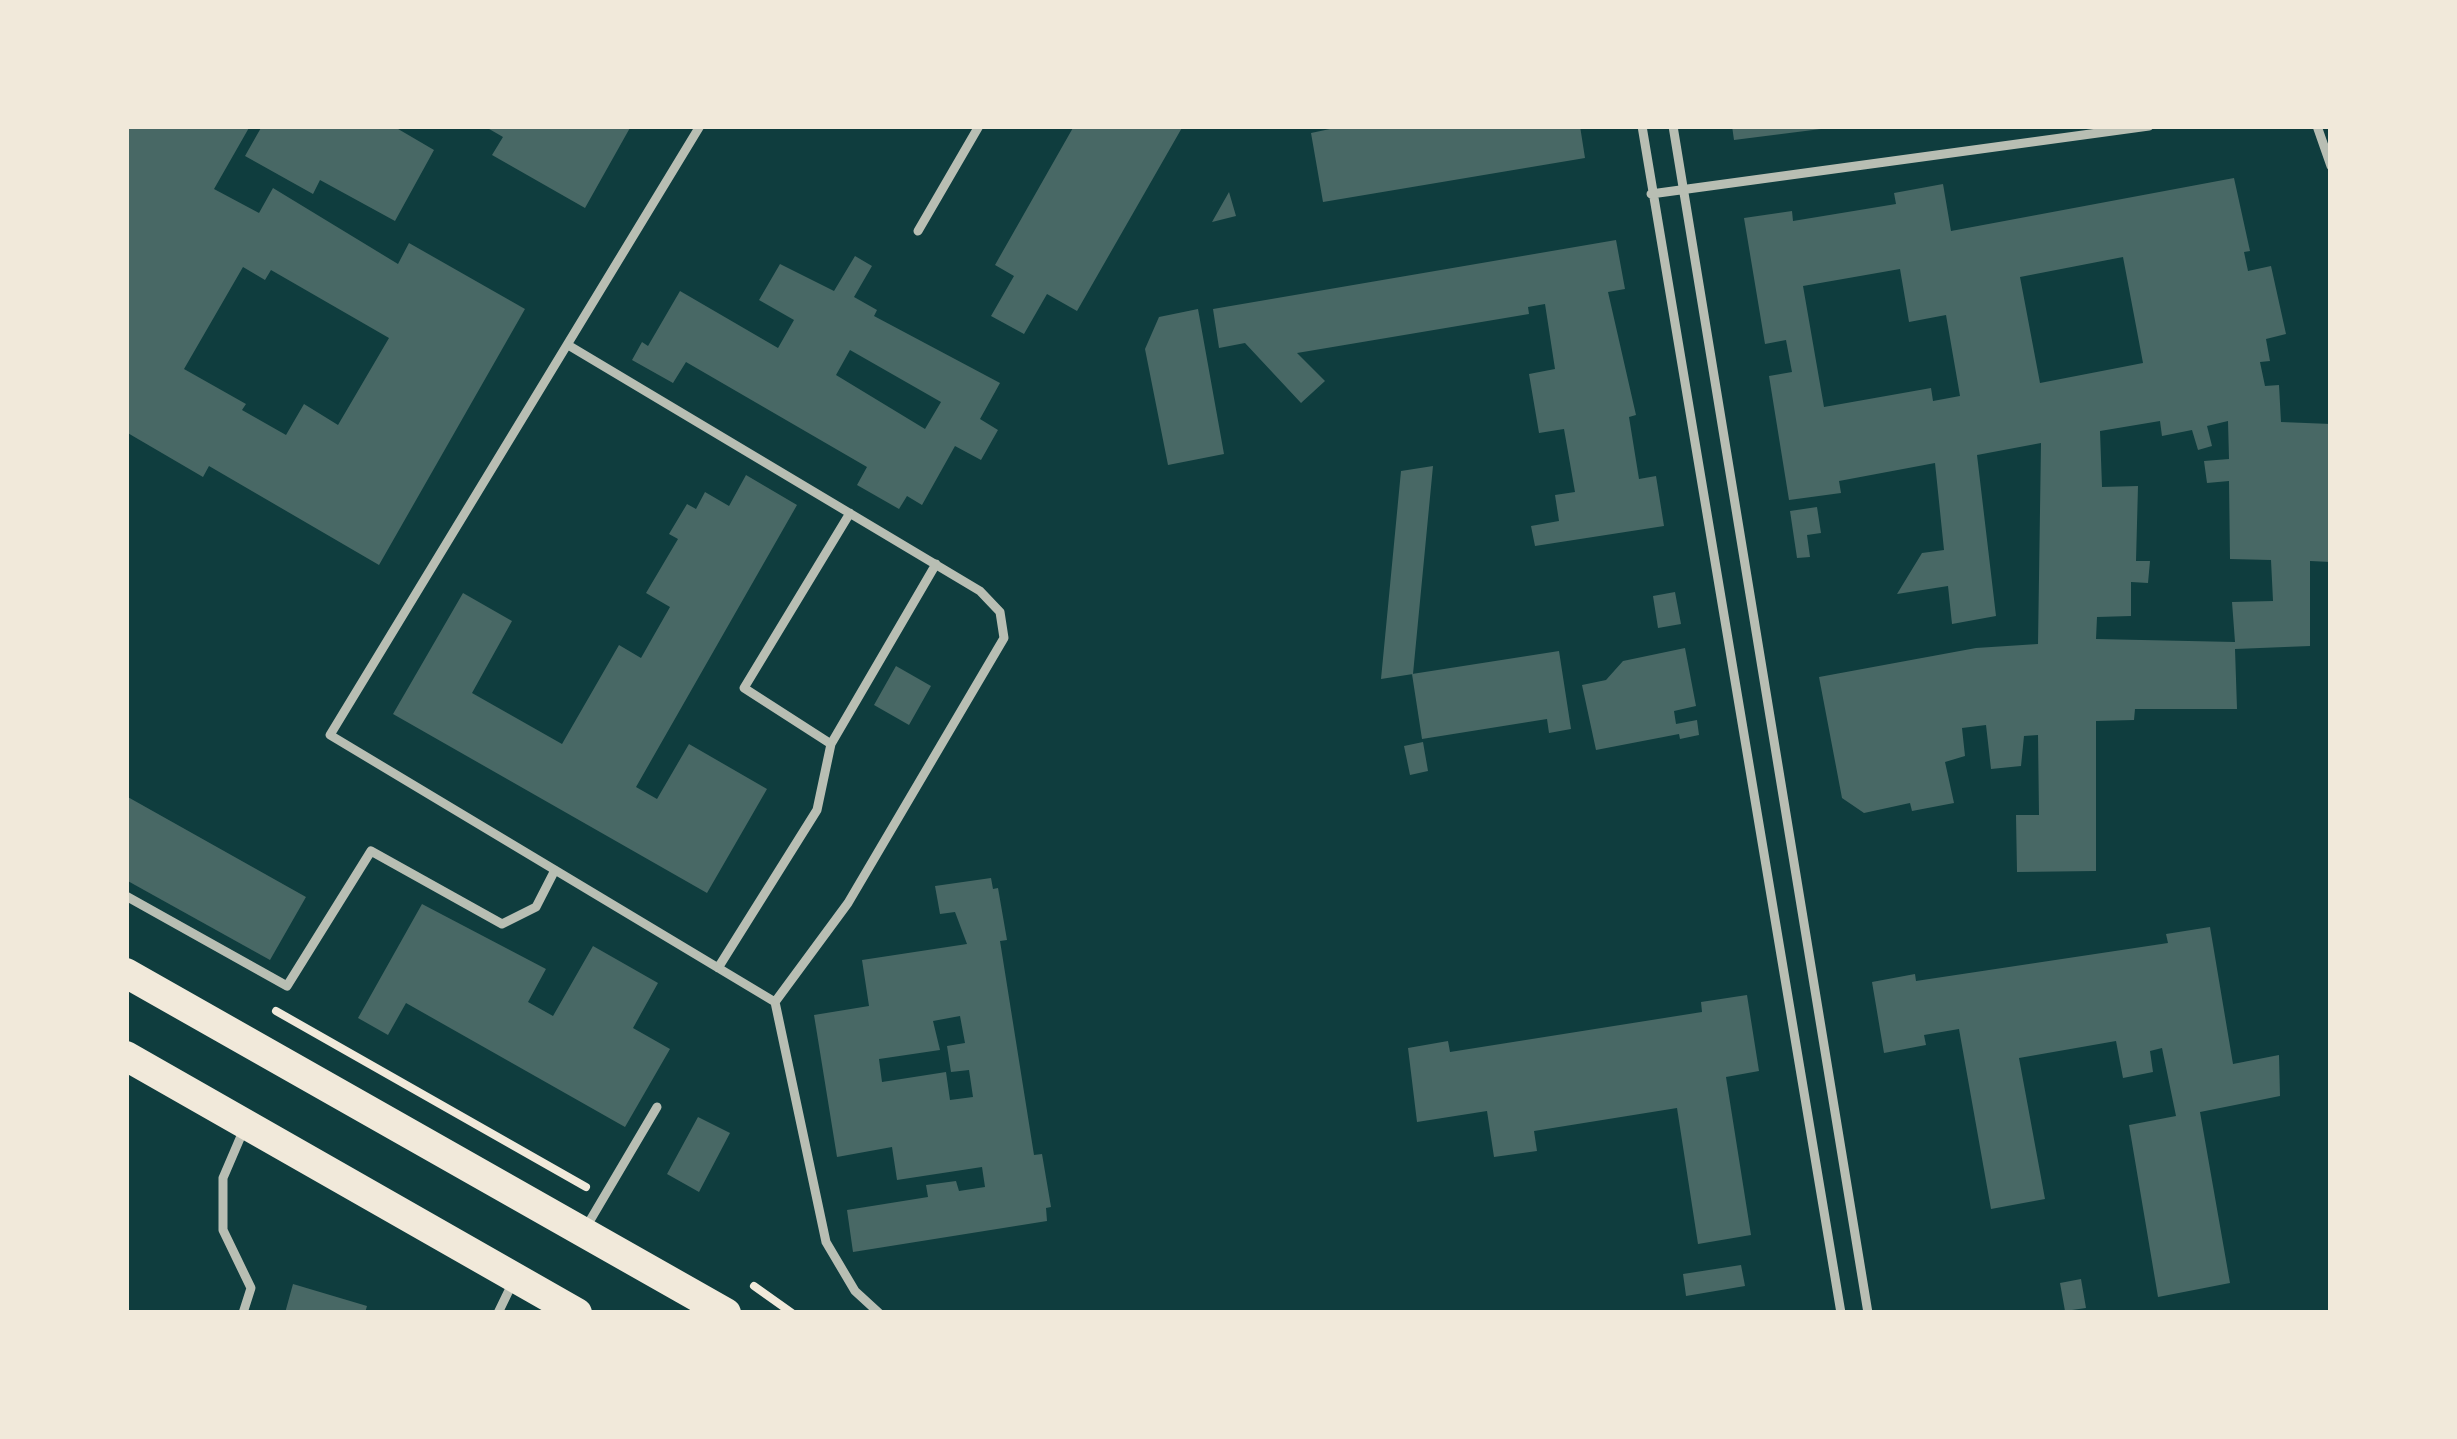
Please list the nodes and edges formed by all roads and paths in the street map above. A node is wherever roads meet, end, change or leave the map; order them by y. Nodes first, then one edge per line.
1 (1642, 126) edge
2 (1672, 126) edge
3 (2149, 126) edge
4 (2318, 126) edge
5 (974, 128) edge
6 (694, 129) edge
7 (2331, 166) edge
8 (1682, 190) junction
9 (1651, 194) junction
10 (918, 231) dead end
11 (568, 345) junction
12 (850, 513) junction
13 (937, 564) junction
14 (831, 744) junction
15 (555, 870) junction
16 (126, 896) edge
17 (718, 968) junction
18 (126, 973) edge
19 (775, 1002) junction
20 (126, 1056) edge
21 (657, 1107) dead end
22 (246, 1124) junction
23 (585, 1229) junction
24 (515, 1277) junction
25 (243, 1313) edge
26 (497, 1313) edge
27 (577, 1313) edge
28 (726, 1313) edge
29 (879, 1313) edge
30 (1841, 1313) edge
31 (1868, 1313) edge

1 - 9 lane
2 - 8 lane
3 - 8 lane
4 - 7 lane
5 - 10 lane
6 - 11 lane
8 - 9 lane
8 - 31 lane
9 - 30 lane
11 - 12 lane
11 - 15 lane
12 - 13 lane
12 - 14 lane
13 - 14 lane
13 - 19 lane
14 - 17 lane
15 - 16 lane
15 - 17 lane
17 - 19 lane
18 - 23 main road
19 - 29 lane
20 - 22 main road
21 - 23 lane
22 - 24 main road
22 - 25 lane
23 - 28 main road
24 - 26 lane
24 - 27 main road

